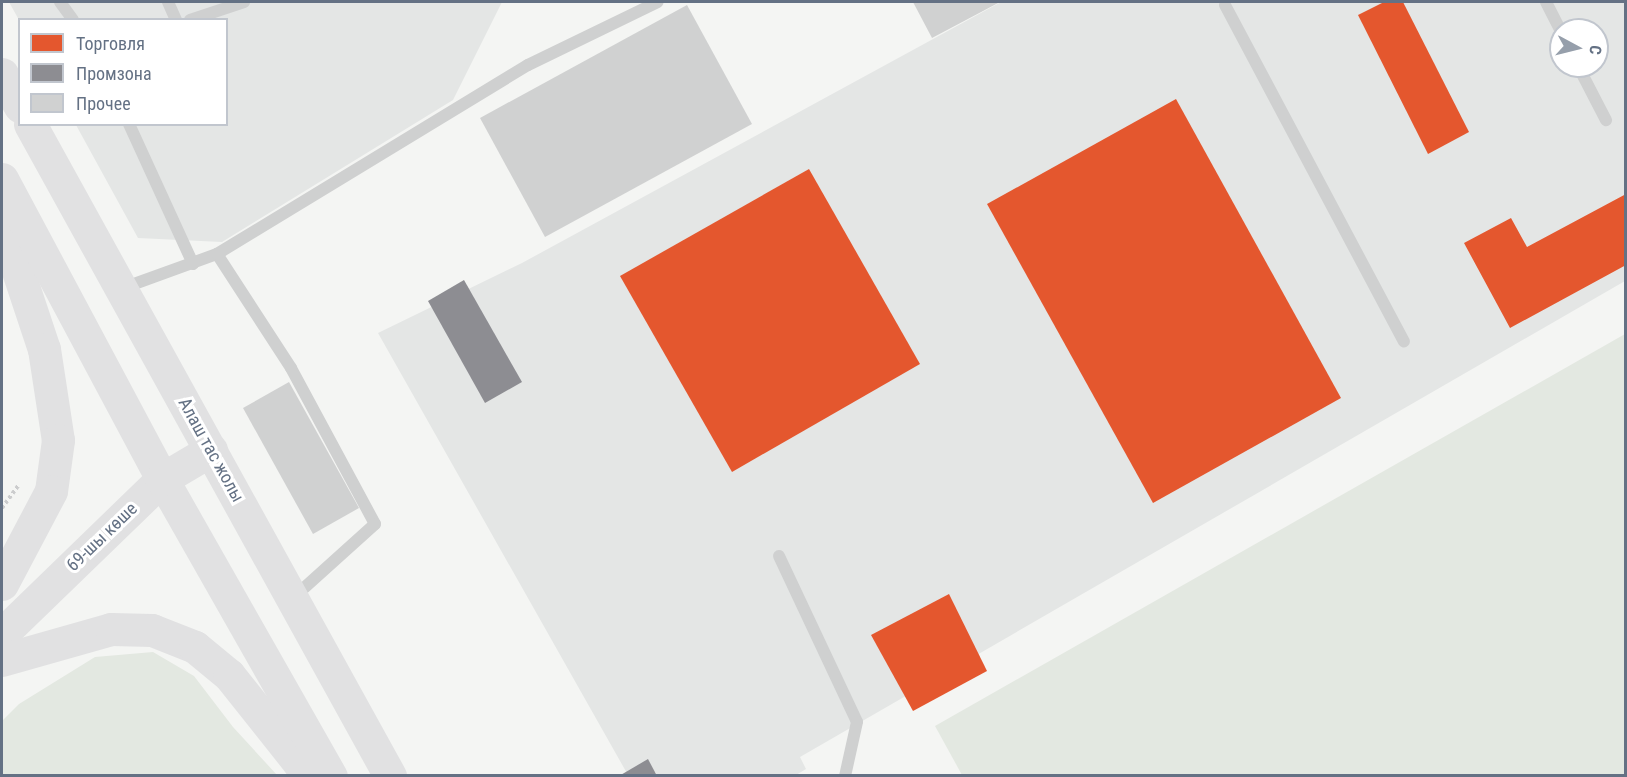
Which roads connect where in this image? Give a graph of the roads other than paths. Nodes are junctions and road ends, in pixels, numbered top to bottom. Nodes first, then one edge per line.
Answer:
1 (60, 2) edge
2 (168, 2) edge
3 (244, 2) edge
4 (658, 2) edge
5 (1546, 2) edge
6 (1225, 5) dead end
7 (72, 18) edge
8 (175, 18) edge
9 (196, 18) edge
10 (1554, 18) edge
11 (2, 74) edge
12 (1584, 78) edge
13 (18, 102) edge
14 (1606, 120) dead end
15 (31, 126) edge
16 (130, 126) edge
17 (2, 180) edge
18 (2, 223) edge
19 (217, 254) junction
20 (193, 264) junction
21 (123, 288) junction
22 (1404, 341) dead end
23 (211, 450) junction
24 (162, 479) junction
25 (779, 556) dead end
26 (2, 584) edge
27 (293, 598) junction
28 (2, 634) edge
29 (2, 660) edge
30 (314, 776) edge
31 (331, 776) edge
32 (390, 776) edge
33 (845, 776) edge

1 - 7 lane
2 - 8 lane
3 - 9 lane
4 - 19 lane
5 - 10 lane
6 - 22 lane
11 - 13 main road
12 - 14 lane
15 - 21 main road, Алаш тас жолы
16 - 20 lane
17 - 24 main road
18 - 26 main road
19 - 20 lane
19 - 27 lane
20 - 21 lane
21 - 23 main road, Алаш тас жолы
23 - 24 main road, 69-шы көше
23 - 27 main road, Алаш тас жолы
24 - 28 main road, 69-шы көше
24 - 31 main road
25 - 33 lane
27 - 32 main road, Алаш тас жолы
29 - 30 main road

